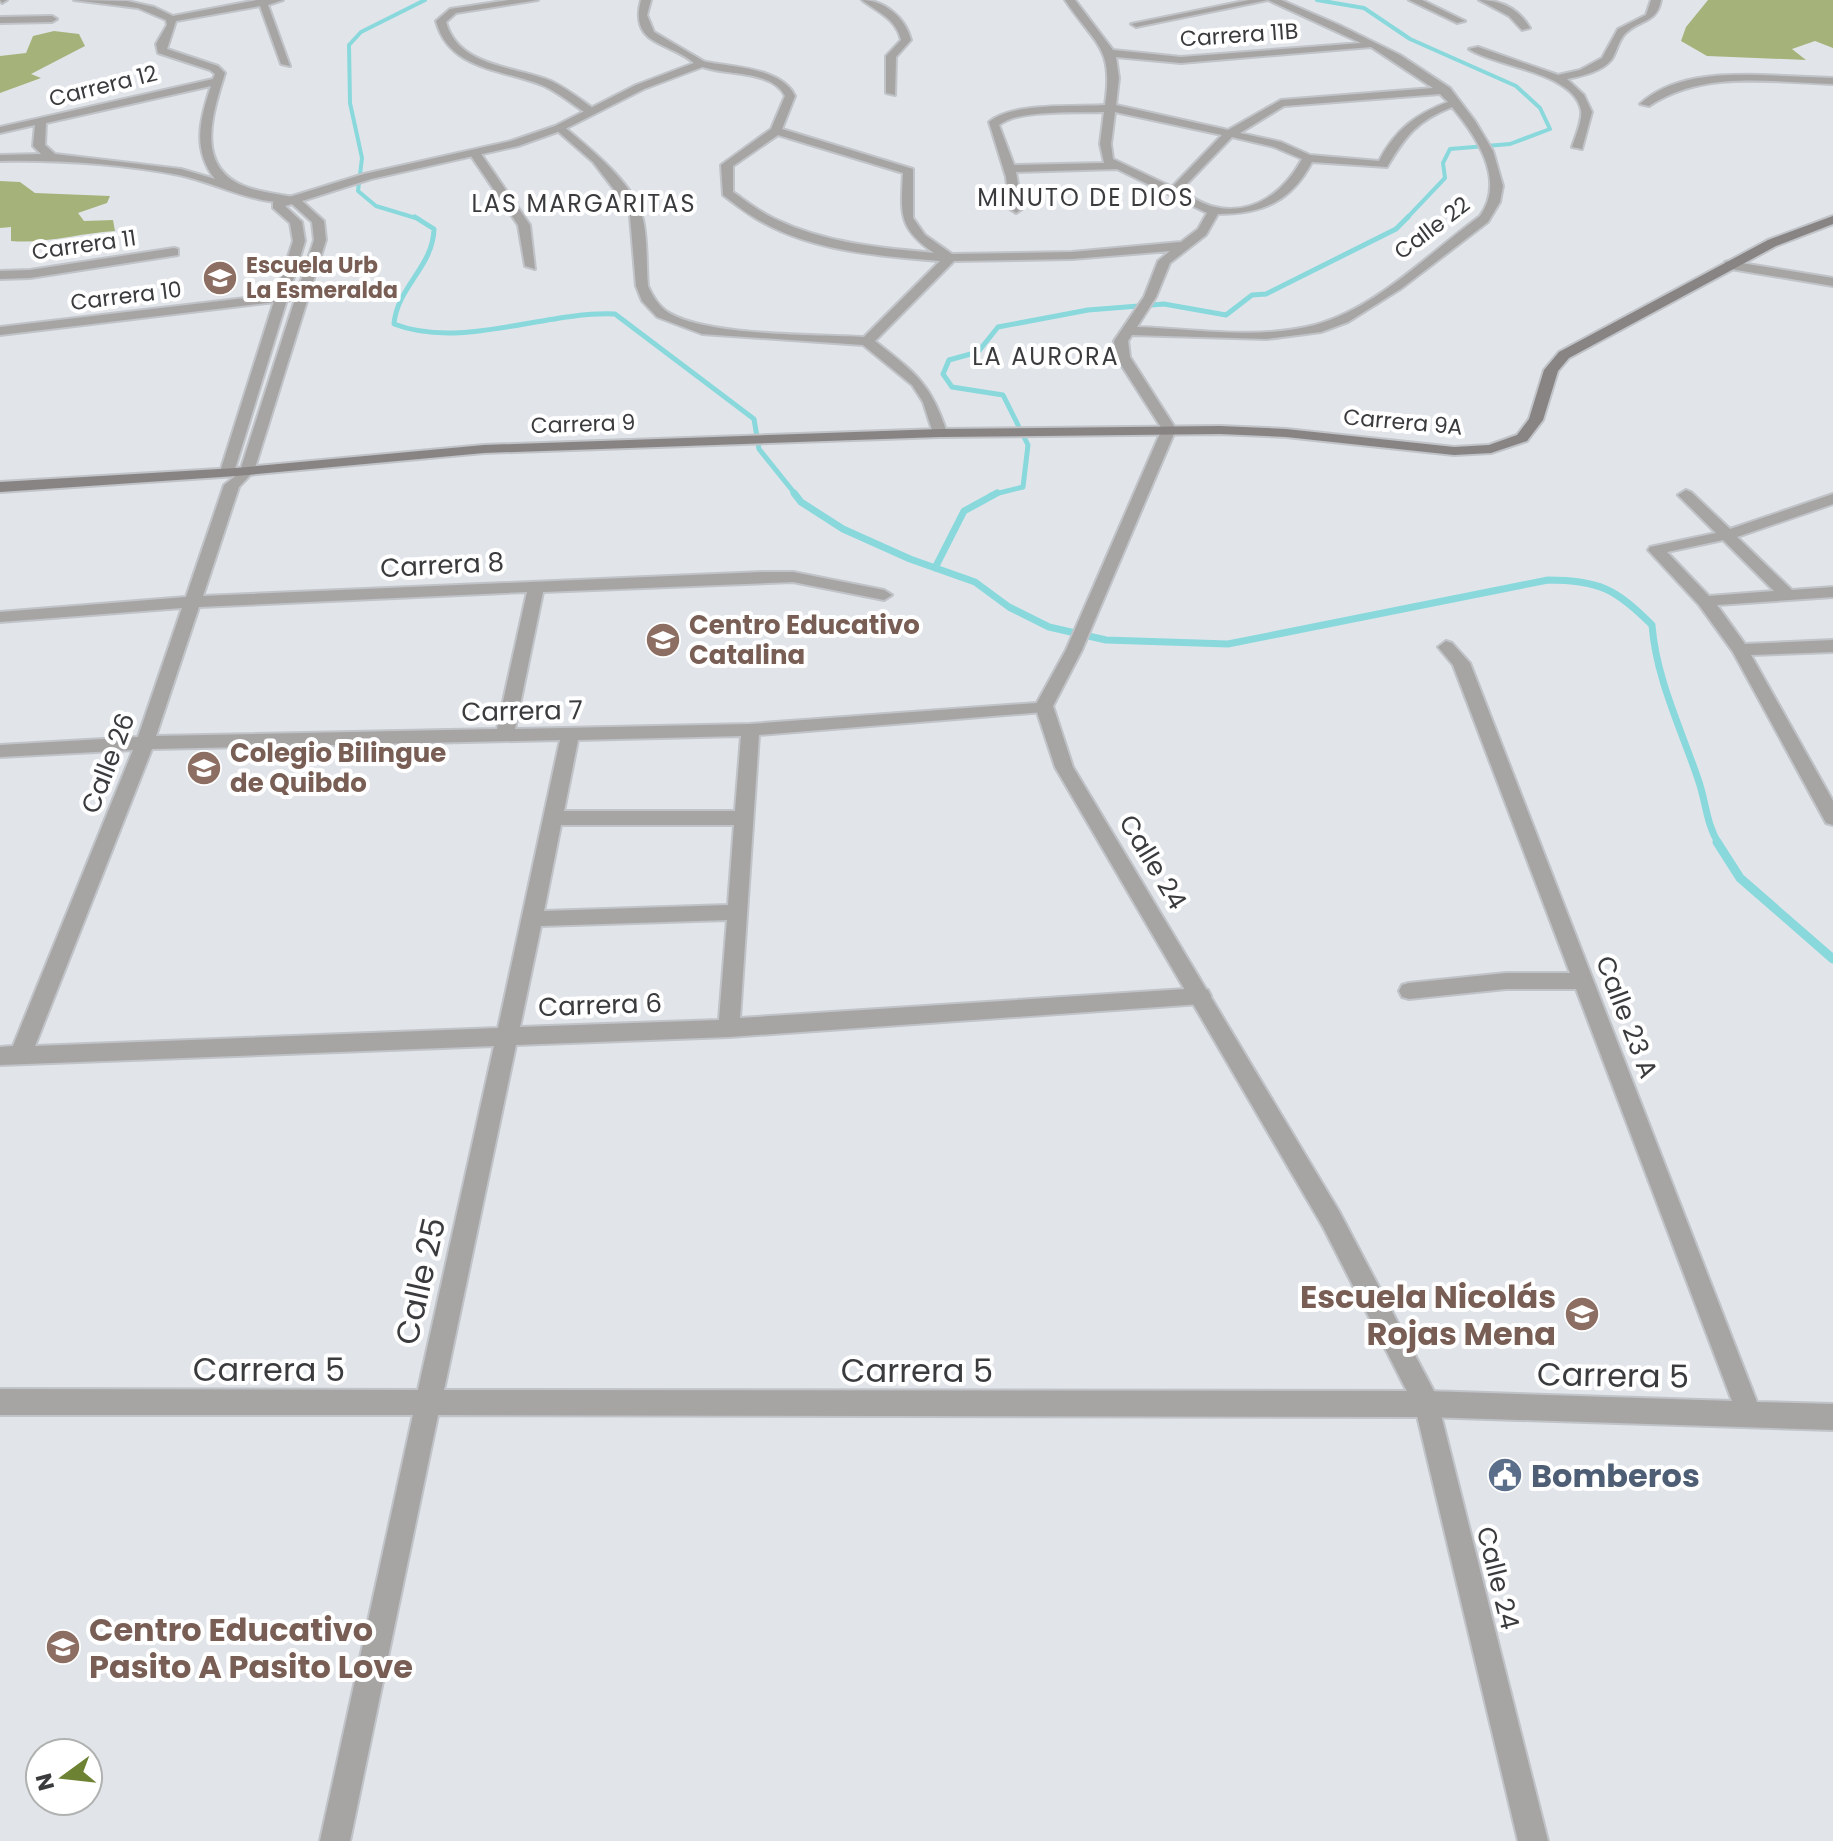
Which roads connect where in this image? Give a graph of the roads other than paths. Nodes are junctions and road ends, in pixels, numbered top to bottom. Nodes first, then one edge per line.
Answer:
1 (79, 0) edge
2 (278, 0) edge
3 (533, 0) edge
4 (646, 0) edge
5 (867, 0) edge
6 (1070, 0) edge
7 (1264, 0) edge
8 (1273, 0) edge
9 (1414, 0) edge
10 (1484, 0) edge
11 (1656, 0) edge
12 (262, 1) edge
13 (175, 5) dead end
14 (166, 15) junction
15 (52, 19) dead end
16 (0, 20) edge
17 (1460, 21) dead end
18 (1136, 24) dead end
19 (1525, 28) dead end
20 (1372, 45) junction
21 (1474, 49) dead end
22 (1110, 53) junction
23 (286, 64) dead end
24 (701, 64) junction
25 (217, 81) junction
26 (1560, 81) junction
27 (1833, 81) edge
28 (1446, 90) junction
29 (891, 93) dead end
30 (1456, 102) junction
31 (1645, 104) dead end
32 (1113, 108) junction
33 (590, 111) junction
34 (41, 123) junction
35 (559, 128) junction
36 (0, 130) edge
37 (776, 131) junction
38 (1228, 135) junction
39 (1578, 147) dead end
40 (475, 153) junction
41 (52, 157) junction
42 (0, 158) edge
43 (1308, 158) junction
44 (1117, 166) junction
45 (1009, 169) junction
46 (227, 186) junction
47 (1174, 191) junction
48 (294, 200) junction
49 (276, 201) junction
50 (1016, 209) dead end
51 (1213, 211) junction
52 (1833, 220) edge
53 (1181, 246) junction
54 (174, 252) dead end
55 (950, 258) junction
56 (1729, 265) junction
57 (531, 266) dead end
58 (0, 275) edge
59 (1833, 282) edge
60 (304, 295) junction
61 (281, 298) junction
62 (0, 331) edge
63 (1129, 331) junction
64 (867, 341) junction
65 (288, 343) junction
66 (267, 345) junction
67 (1169, 429) junction
68 (940, 433) junction
69 (247, 471) junction
70 (230, 479) junction
71 (0, 487) edge
72 (1686, 495) dead end
73 (1832, 501) edge
74 (1727, 535) junction
75 (536, 587) junction
76 (1833, 592) edge
77 (884, 595) dead end
78 (1788, 595) junction
79 (1705, 601) junction
80 (193, 602) junction
81 (0, 617) edge
82 (1833, 646) edge
83 (1446, 647) dead end
84 (1740, 650) junction
85 (1044, 706) junction
86 (750, 730) junction
87 (570, 736) junction
88 (504, 737) junction
89 (145, 743) junction
90 (0, 751) edge
91 (553, 818) junction
92 (741, 818) junction
93 (1833, 818) edge
94 (736, 912) junction
95 (533, 919) junction
96 (1583, 981) junction
97 (1409, 991) dead end
98 (1201, 996) junction
99 (729, 1028) junction
100 (509, 1037) junction
101 (10, 1056) edge
102 (0, 1402) edge
103 (425, 1404) junction
104 (1427, 1404) junction
105 (1749, 1413) junction
106 (1833, 1417) edge
107 (335, 1841) edge
108 (1533, 1841) edge

1 - 14 street
2 - 12 street
3 - 33 street
4 - 24 street
5 - 29 street
6 - 22 street
7 - 18 street
8 - 20 street, Calle 22
9 - 17 street
10 - 19 street
11 - 26 street
12 - 14 street
12 - 23 street
13 - 14 street
14 - 25 street
15 - 16 street
20 - 22 street, Carrera 11B
20 - 28 street, Calle 22
21 - 26 street
22 - 32 street
24 - 33 street
24 - 37 street
25 - 34 street, Carrera 12
25 - 46 street
26 - 39 street
27 - 31 street
28 - 30 street, Calle 22
28 - 38 street
30 - 43 street
30 - 63 street, Calle 22
32 - 38 street
32 - 44 street
32 - 45 street
33 - 35 street
34 - 36 street, Carrera 12
34 - 41 street
35 - 40 street
35 - 64 street
37 - 55 street
37 - 55 street
38 - 43 street
38 - 47 street
40 - 48 street
40 - 57 street
41 - 42 street
41 - 46 street
43 - 51 street
44 - 45 street
44 - 47 street
45 - 50 street
46 - 49 street
47 - 51 street
48 - 49 street
48 - 60 street, Calle 26
49 - 61 street, Calle 26
51 - 53 street
52 - 56 main road, Carrera 9A
53 - 55 street
53 - 63 street
54 - 58 street, Carrera 11
55 - 64 street
56 - 59 street
56 - 67 main road, Carrera 9A
60 - 61 street, Carrera 10
60 - 65 street, Calle 26
61 - 62 street, Carrera 10
61 - 66 street, Calle 26
63 - 67 street
64 - 68 street
65 - 66 street
65 - 69 street, Calle 26
66 - 70 street, Calle 26
67 - 68 main road, Carrera 9
67 - 85 street
68 - 69 main road, Carrera 9
69 - 70 street, Calle 26
70 - 71 main road
70 - 80 street, Calle 26
72 - 74 street
73 - 74 street
74 - 78 street
74 - 79 street
75 - 77 street, Carrera 8
75 - 80 street, Carrera 8
75 - 88 street
76 - 78 street
78 - 79 street
79 - 84 street
80 - 81 street, Carrera 8
80 - 89 street, Calle 26
82 - 84 street
83 - 96 street, Calle 23 A
84 - 93 street
85 - 86 street, Carrera 7
85 - 98 street, Calle 24
86 - 87 street, Carrera 7
86 - 92 street
87 - 88 street, Carrera 7
87 - 91 street, Calle 25
88 - 89 street, Carrera 7
89 - 90 street, Carrera 7
89 - 101 street, Calle 26
91 - 92 street
91 - 95 street, Calle 25
92 - 94 street
94 - 95 street
94 - 99 street
95 - 100 street, Calle 25
96 - 97 street
96 - 105 street, Calle 23 A
98 - 99 street, Carrera 6
98 - 104 street, Calle 24
99 - 100 street, Carrera 6
100 - 101 street, Carrera 6
100 - 103 street, Calle 25
102 - 103 street, Carrera 5
103 - 104 street, Carrera 5
103 - 107 street, Calle 25
104 - 105 street, Carrera 5
104 - 108 street, Calle 24
105 - 106 street, Carrera 5

